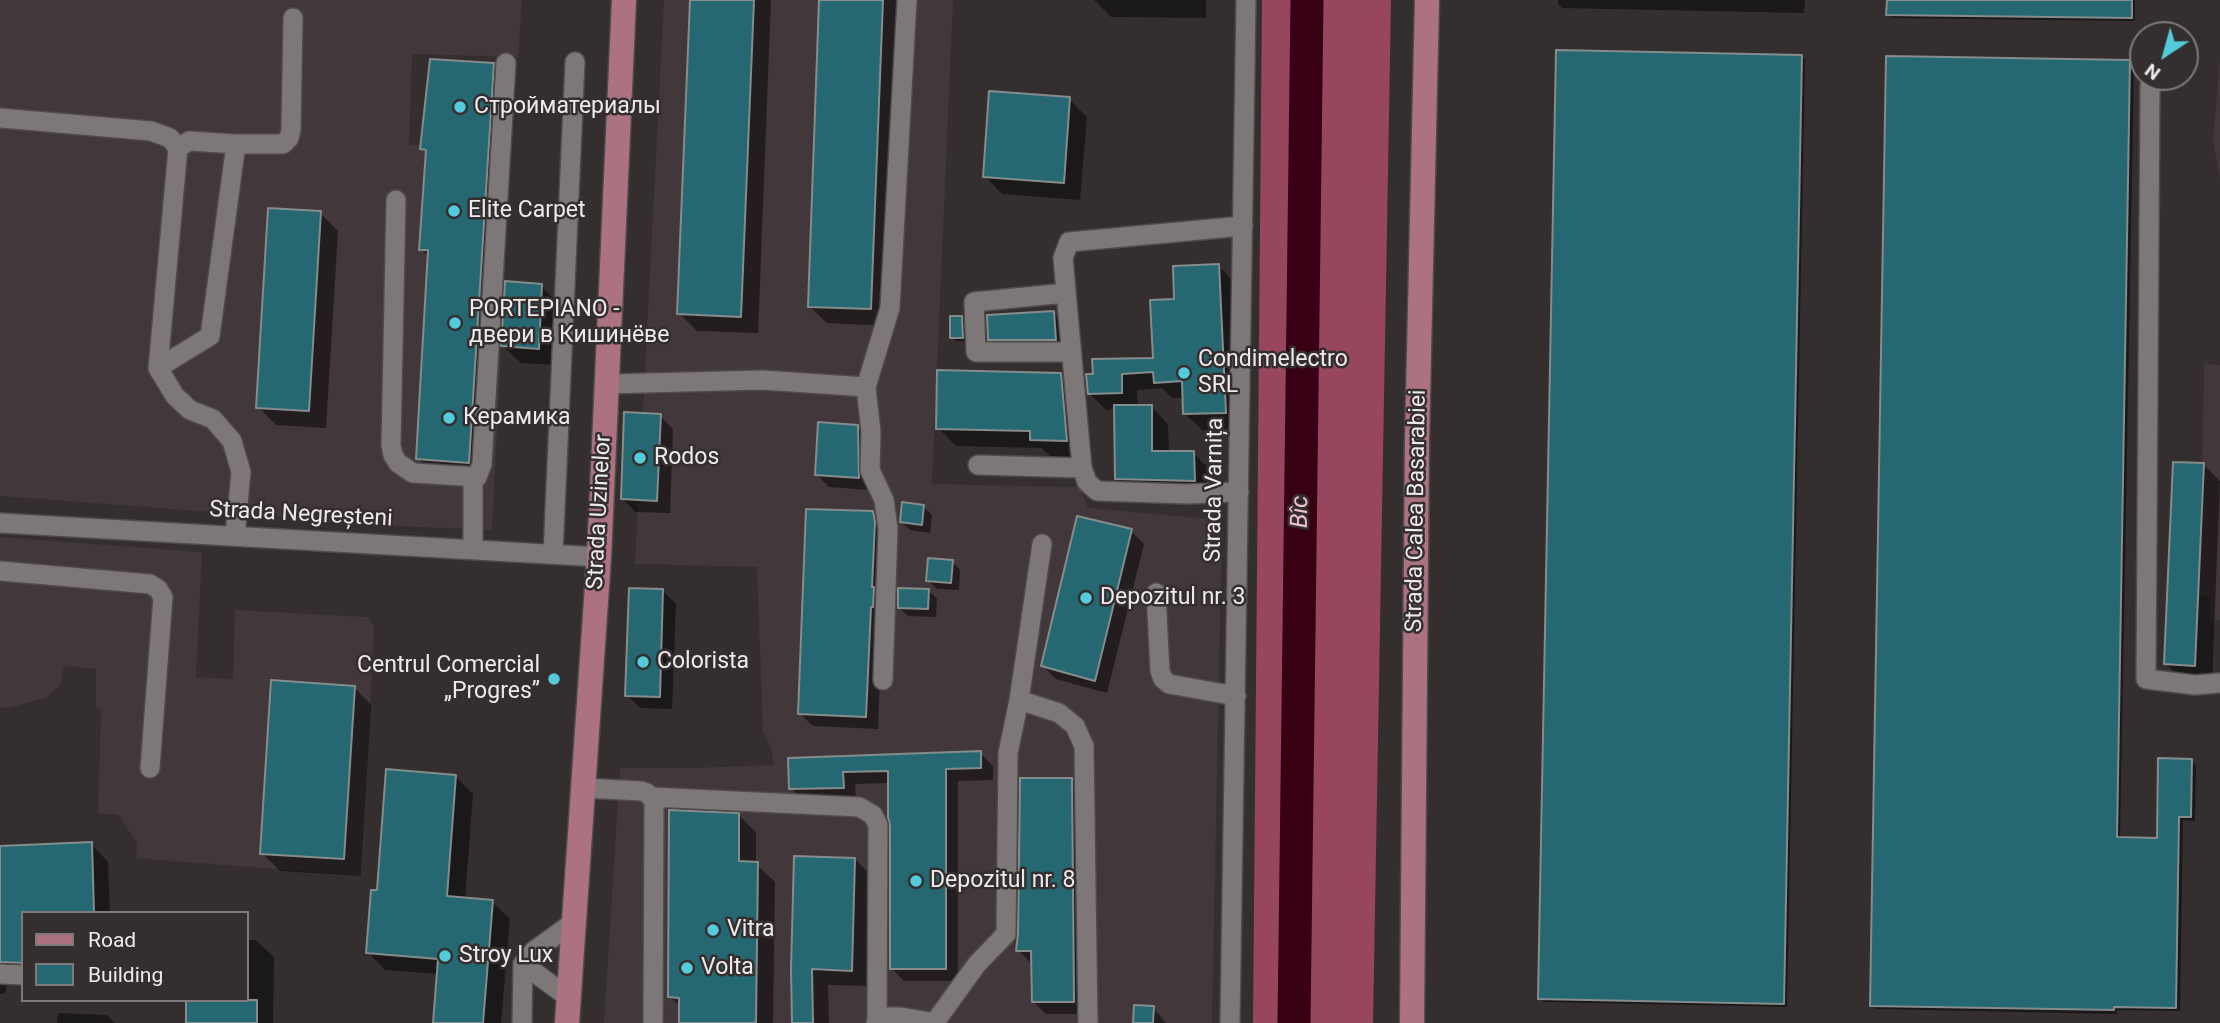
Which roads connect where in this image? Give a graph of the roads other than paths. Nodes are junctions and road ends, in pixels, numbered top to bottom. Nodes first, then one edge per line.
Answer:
1 (624, 0) edge
2 (907, 0) edge
3 (1246, 0) edge
4 (1427, 0) edge
5 (293, 18) dead end
6 (575, 62) dead end
7 (506, 63) dead end
8 (2150, 91) edge
9 (0, 118) edge
10 (236, 144) junction
11 (178, 148) junction
12 (396, 200) dead end
13 (1243, 226) junction
14 (1066, 293) junction
15 (1071, 352) junction
16 (158, 368) junction
17 (607, 384) junction
18 (866, 387) junction
19 (978, 465) dead end
20 (1082, 468) junction
21 (473, 478) junction
22 (1239, 492) junction
23 (0, 523) edge
24 (235, 536) junction
25 (1042, 544) dead end
26 (473, 550) junction
27 (553, 554) junction
28 (599, 556) junction
29 (0, 571) edge
30 (1156, 593) dead end
31 (883, 680) dead end
32 (2220, 683) edge
33 (1236, 696) junction
34 (1018, 700) junction
35 (149, 768) dead end
36 (583, 789) junction
37 (652, 797) junction
38 (573, 922) junction
39 (523, 964) junction
40 (0, 974) edge
41 (21, 975) edge
42 (568, 997) junction
43 (522, 1023) edge
44 (567, 1023) edge
45 (653, 1023) edge
46 (877, 1023) edge
47 (936, 1023) edge
48 (1088, 1023) edge
49 (1230, 1023) edge
50 (1412, 1023) edge

1 - 17 main road, Strada Uzinelor
2 - 18 street
3 - 13 street, Strada Varnița
4 - 50 main road, Strada Calea Basarabiei
5 - 10 street
6 - 27 street
7 - 21 street
8 - 32 street
9 - 11 street
10 - 11 street
10 - 16 street
11 - 16 street
12 - 21 street
13 - 14 street
13 - 22 street, Strada Varnița
14 - 15 street
14 - 15 street
15 - 20 street
16 - 24 street
17 - 18 street
17 - 28 main road, Strada Uzinelor
18 - 31 street
19 - 20 street
20 - 22 street
21 - 26 street
22 - 33 street, Strada Varnița
23 - 24 street, Strada Negreșteni
24 - 26 street, Strada Negreșteni
25 - 34 street
26 - 27 street, Strada Negreșteni
27 - 28 street, Strada Negreșteni
28 - 36 main road, Strada Uzinelor
29 - 35 street
30 - 33 street
33 - 49 street, Strada Varnița
34 - 47 street
34 - 48 street
36 - 37 street
36 - 38 main road, Strada Uzinelor
37 - 45 street
37 - 46 street
38 - 39 street
38 - 42 main road, Strada Uzinelor
39 - 42 street
39 - 43 street
40 - 41 street
42 - 44 main road, Strada Uzinelor
46 - 47 street

